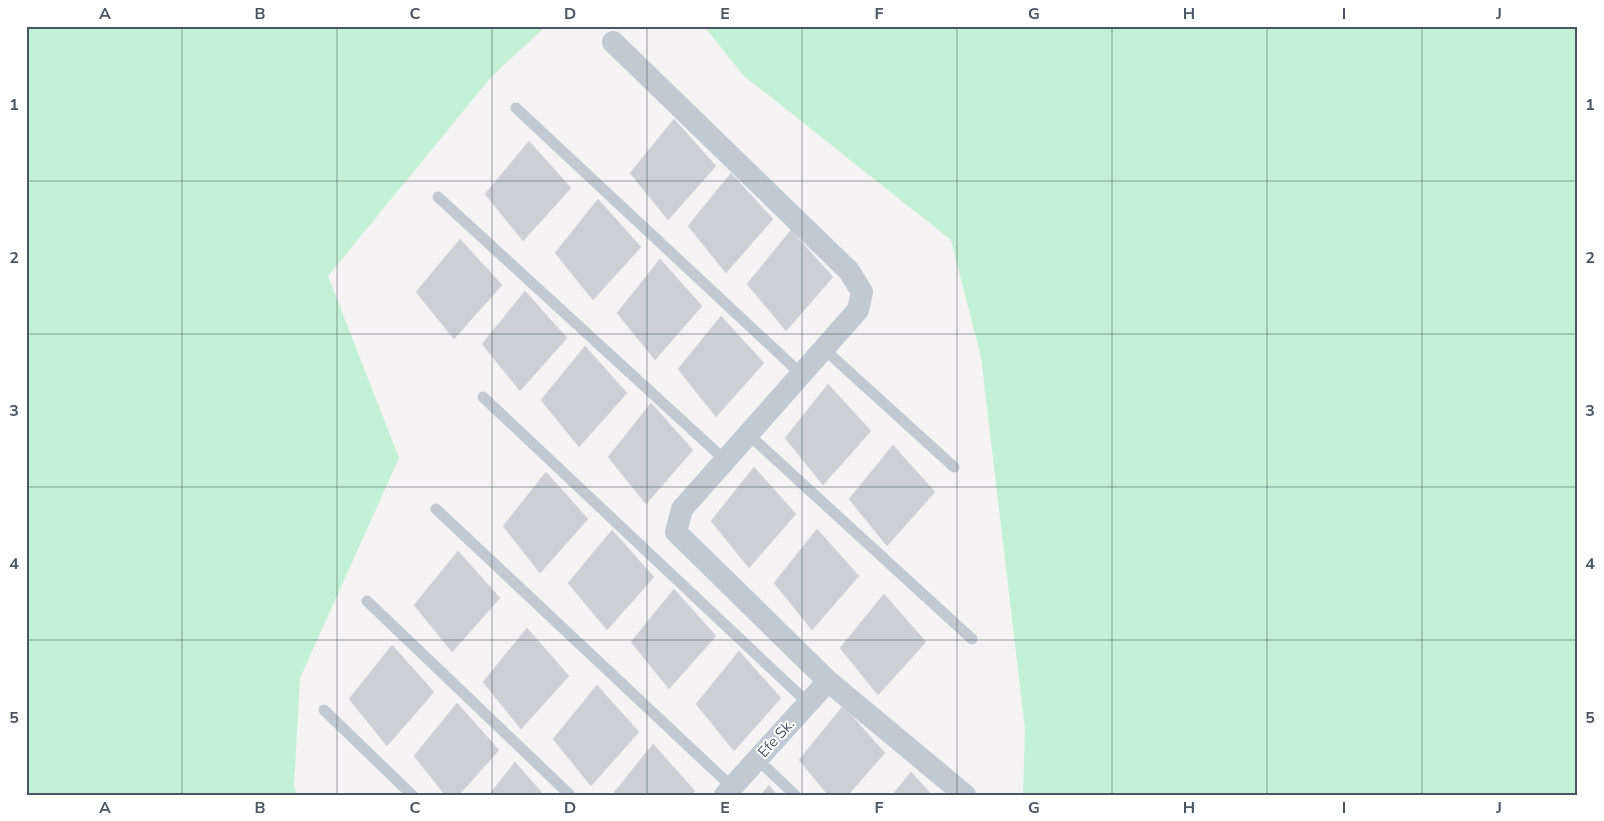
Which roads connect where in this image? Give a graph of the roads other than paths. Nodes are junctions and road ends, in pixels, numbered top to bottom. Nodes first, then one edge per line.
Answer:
1 (613, 42) dead end
2 (516, 108) dead end
3 (438, 197) dead end
4 (824, 349) junction
5 (801, 374) junction
6 (483, 398) dead end
7 (748, 434) junction
8 (726, 460) junction
9 (954, 467) dead end
10 (436, 509) dead end
11 (367, 601) dead end
12 (972, 639) dead end
13 (828, 681) junction
14 (808, 703) junction
15 (324, 710) dead end
16 (757, 759) junction
17 (728, 791) edge
18 (412, 795) edge
19 (570, 795) edge
20 (795, 795) edge
21 (965, 795) edge

1 - 4 street
2 - 5 lane
3 - 8 lane
4 - 5 street
4 - 9 lane
5 - 7 street
6 - 14 lane
7 - 8 street
7 - 12 lane
8 - 13 street
10 - 17 lane
11 - 19 lane
13 - 14 street, Efe Sk.
13 - 21 street
14 - 16 street, Efe Sk.
15 - 18 lane
16 - 17 street, Efe Sk.
16 - 20 lane

